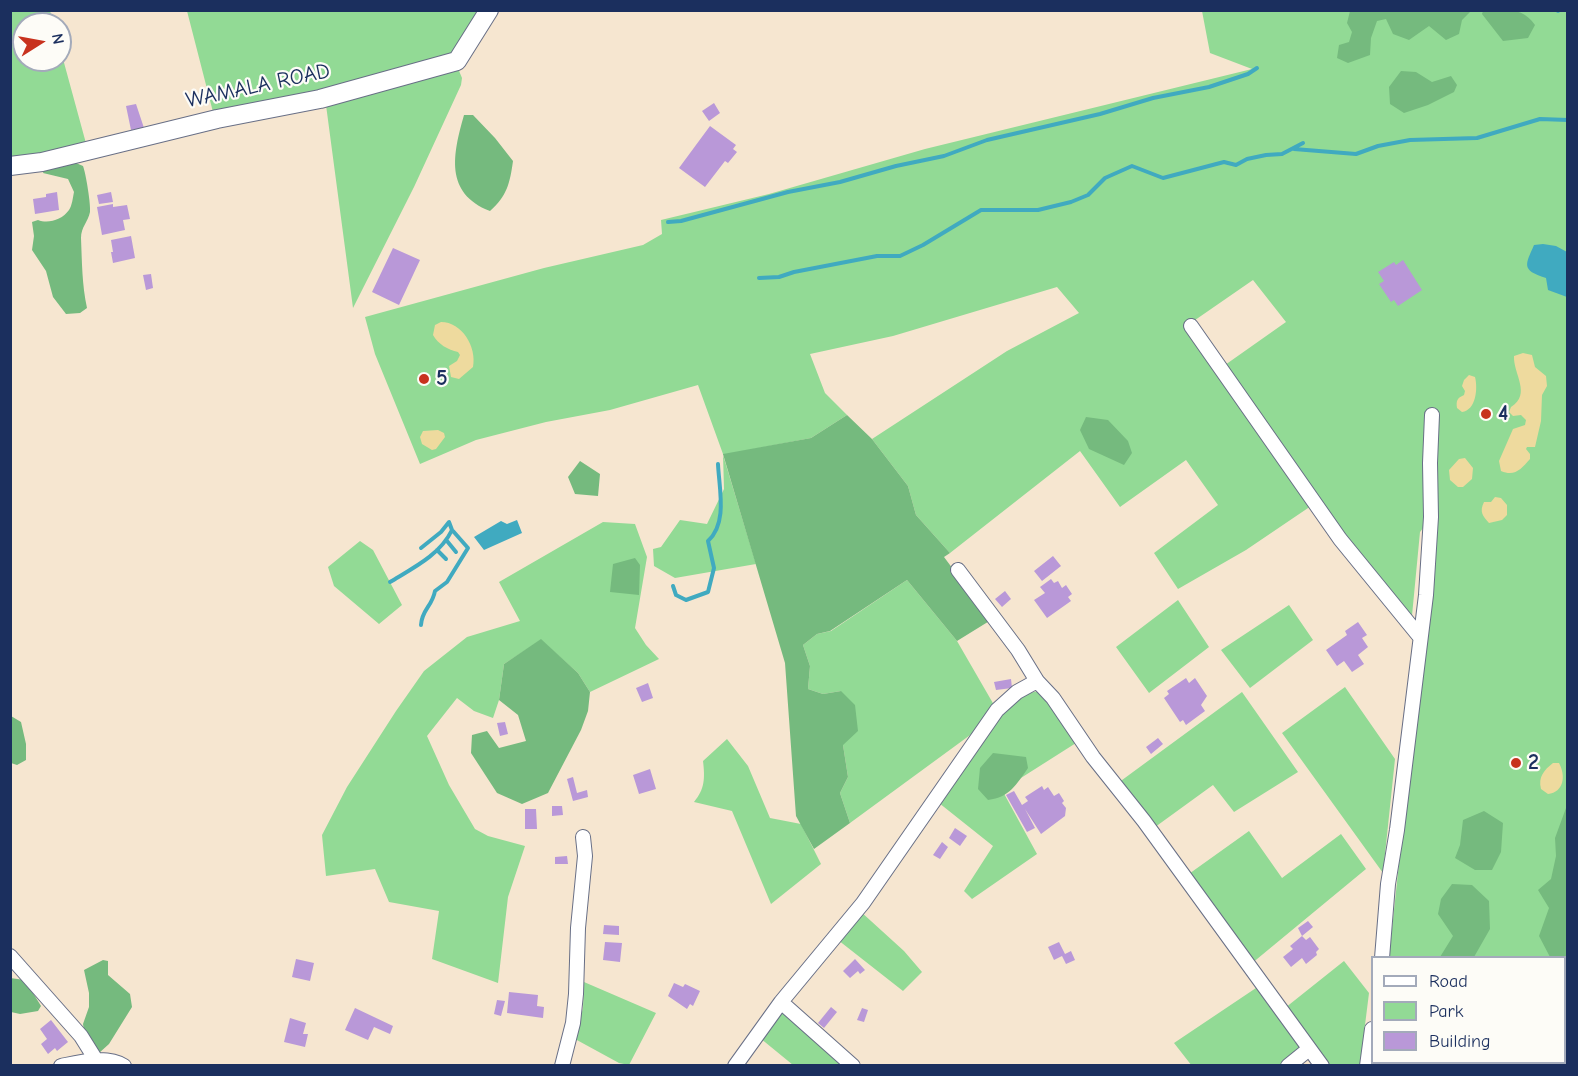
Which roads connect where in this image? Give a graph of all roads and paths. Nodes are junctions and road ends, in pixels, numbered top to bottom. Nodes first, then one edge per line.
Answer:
1 (489, 10) edge
2 (10, 166) edge
3 (1191, 326) dead end
4 (1432, 415) dead end
5 (958, 570) dead end
6 (1420, 637) junction
7 (1037, 681) junction
8 (583, 837) dead end
9 (10, 956) edge
10 (1382, 956) edge
11 (781, 1002) junction
12 (1371, 1036) edge
13 (1309, 1049) junction
14 (96, 1060) junction
15 (70, 1065) edge
16 (124, 1065) edge
17 (561, 1065) edge
18 (735, 1065) edge
19 (853, 1065) edge
20 (1288, 1065) edge
21 (1322, 1065) edge
22 (1367, 1065) edge

1 - 2 street, WAMALA ROAD
3 - 6 street
4 - 6 street
5 - 7 street
6 - 10 street
7 - 11 street
7 - 13 street
8 - 17 street
9 - 14 street
11 - 18 street
11 - 19 street
12 - 22 street
13 - 20 street
13 - 21 street
14 - 15 street
14 - 16 street

